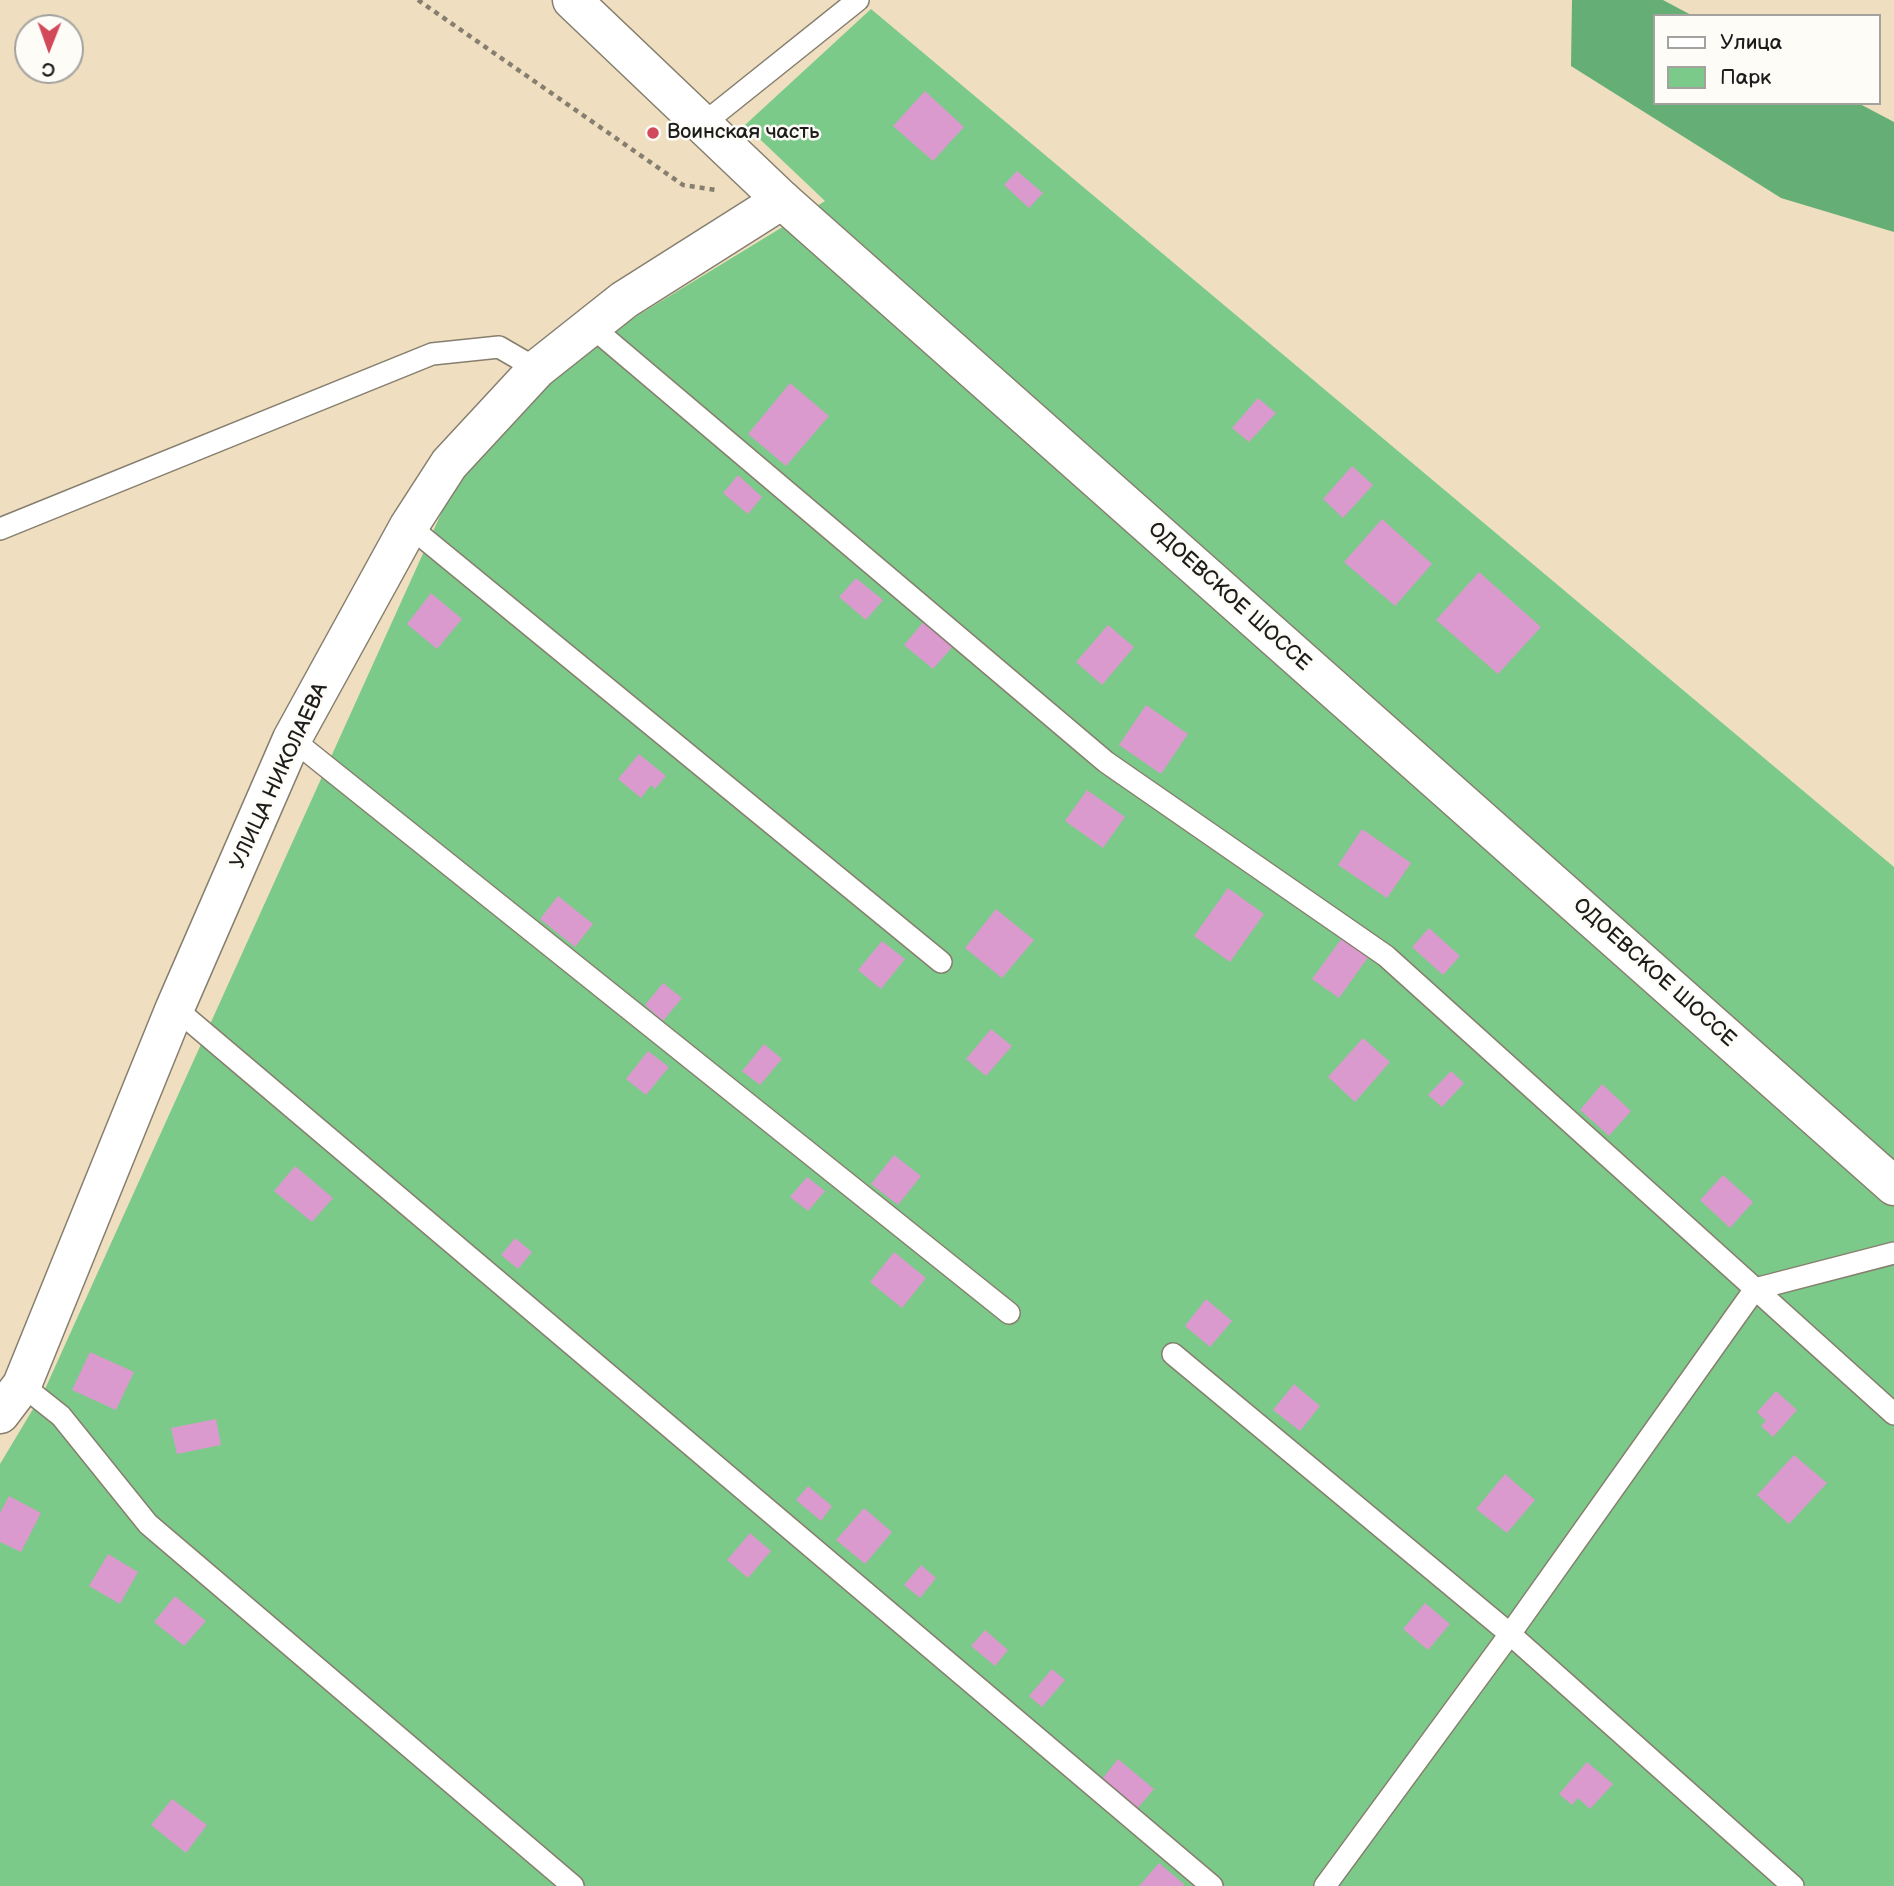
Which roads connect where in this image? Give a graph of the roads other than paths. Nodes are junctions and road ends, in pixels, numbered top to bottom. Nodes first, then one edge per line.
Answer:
1 (572, 0) edge
2 (858, 0) edge
3 (704, 124) junction
4 (782, 200) junction
5 (591, 327) junction
6 (537, 369) junction
7 (409, 526) junction
8 (0, 529) edge
9 (292, 739) junction
10 (941, 962) dead end
11 (175, 1008) junction
12 (1894, 1186) edge
13 (1894, 1253) edge
14 (1755, 1289) junction
15 (1009, 1313) dead end
16 (1173, 1354) dead end
17 (11, 1400) edge
18 (1894, 1414) edge
19 (1510, 1634) junction
20 (573, 1886) edge
21 (1212, 1886) edge
22 (1325, 1886) edge
23 (1793, 1886) edge

1 - 3 main road, ОДОЕВСКОЕ ШОССЕ
2 - 3 lane
3 - 4 main road, ОДОЕВСКОЕ ШОССЕ
4 - 5 main road, УЛИЦА НИКОЛАЕВА
4 - 12 main road, ОДОЕВСКОЕ ШОССЕ
5 - 6 main road, УЛИЦА НИКОЛАЕВА
5 - 14 lane
6 - 7 main road, УЛИЦА НИКОЛАЕВА
6 - 8 lane
7 - 9 main road, УЛИЦА НИКОЛАЕВА
7 - 10 lane
9 - 11 main road, УЛИЦА НИКОЛАЕВА
9 - 15 lane
11 - 17 main road, УЛИЦА НИКОЛАЕВА
11 - 21 lane
13 - 14 lane
14 - 18 lane
14 - 19 lane
16 - 19 lane
17 - 20 lane
19 - 22 lane
19 - 23 lane

